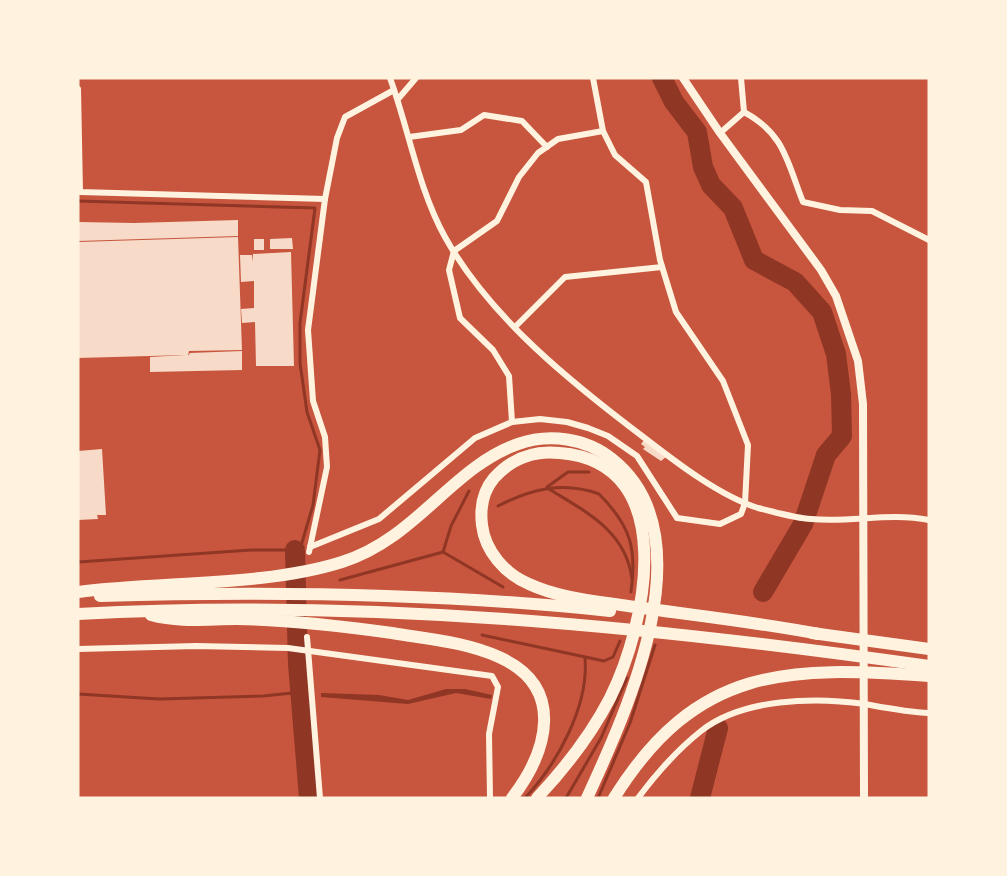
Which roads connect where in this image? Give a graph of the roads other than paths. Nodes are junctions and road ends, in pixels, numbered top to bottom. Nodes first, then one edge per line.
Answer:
1 (390, 78) edge
2 (417, 78) edge
3 (593, 78) edge
4 (683, 78) edge
5 (741, 78) edge
6 (78, 89) edge
7 (394, 90) junction
8 (398, 99) junction
9 (744, 112) junction
10 (603, 131) junction
11 (720, 133) junction
12 (409, 137) junction
13 (548, 147) junction
14 (325, 199) junction
15 (929, 240) edge
16 (454, 251) junction
17 (662, 267) junction
18 (516, 326) junction
19 (512, 422) junction
20 (746, 503) junction
21 (864, 517) junction
22 (929, 520) edge
23 (78, 592) edge
24 (78, 597) edge
25 (615, 608) junction
26 (137, 612) junction
27 (78, 614) edge
28 (307, 637) dead end
29 (78, 649) edge
30 (929, 650) edge
31 (309, 651) junction
32 (929, 666) edge
33 (929, 676) edge
34 (866, 704) junction
35 (929, 713) edge
36 (320, 798) edge
37 (490, 798) edge
38 (512, 798) edge
39 (537, 798) edge
40 (587, 798) edge
41 (614, 798) edge
42 (638, 798) edge
43 (864, 798) edge

1 - 7 street
2 - 8 street
3 - 10 street
4 - 11 street
5 - 9 street
6 - 14 street
7 - 8 street
7 - 14 street
8 - 12 street
9 - 11 street
9 - 15 street
10 - 13 street
10 - 17 street
11 - 21 street
12 - 13 street
12 - 16 street
13 - 16 street
14 - 19 street
16 - 18 street
16 - 19 street
17 - 18 street
17 - 20 street
18 - 20 street
19 - 20 street
20 - 21 street
21 - 22 street
21 - 34 street
23 - 40 highway
24 - 25 highway
25 - 30 highway
25 - 39 highway
26 - 27 highway
26 - 32 highway
26 - 38 highway
28 - 31 street
29 - 31 street
31 - 36 street
31 - 37 street
33 - 41 highway
34 - 35 street
34 - 42 street
34 - 43 street

